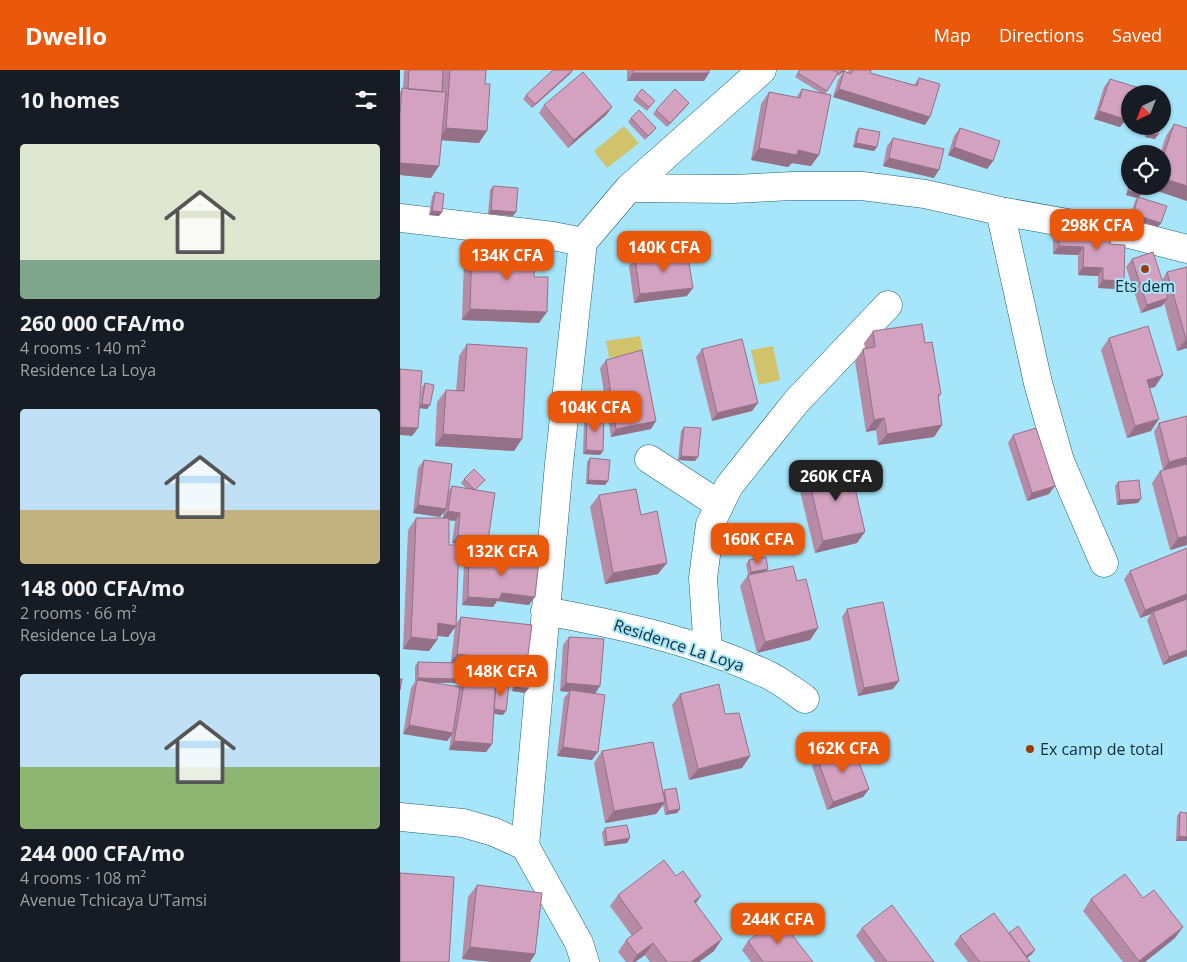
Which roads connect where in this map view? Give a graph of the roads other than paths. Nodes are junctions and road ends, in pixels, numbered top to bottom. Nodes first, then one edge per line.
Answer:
1 (762, 70) edge
2 (629, 188) junction
3 (1000, 211) junction
4 (400, 218) edge
5 (583, 242) junction
6 (1187, 249) edge
7 (888, 305) dead end
8 (649, 459) dead end
9 (720, 505) junction
10 (1104, 563) dead end
11 (545, 612) junction
12 (708, 651) junction
13 (805, 699) dead end
14 (400, 817) edge
15 (525, 846) junction
16 (585, 962) edge

1 - 2 street
2 - 3 street
2 - 5 street
3 - 6 street
3 - 10 street
4 - 5 street
5 - 11 street
7 - 9 street
8 - 9 street
9 - 12 street
11 - 12 street, Residence La Loya
11 - 15 street
12 - 13 street, Residence La Loya
14 - 15 street
15 - 16 street

